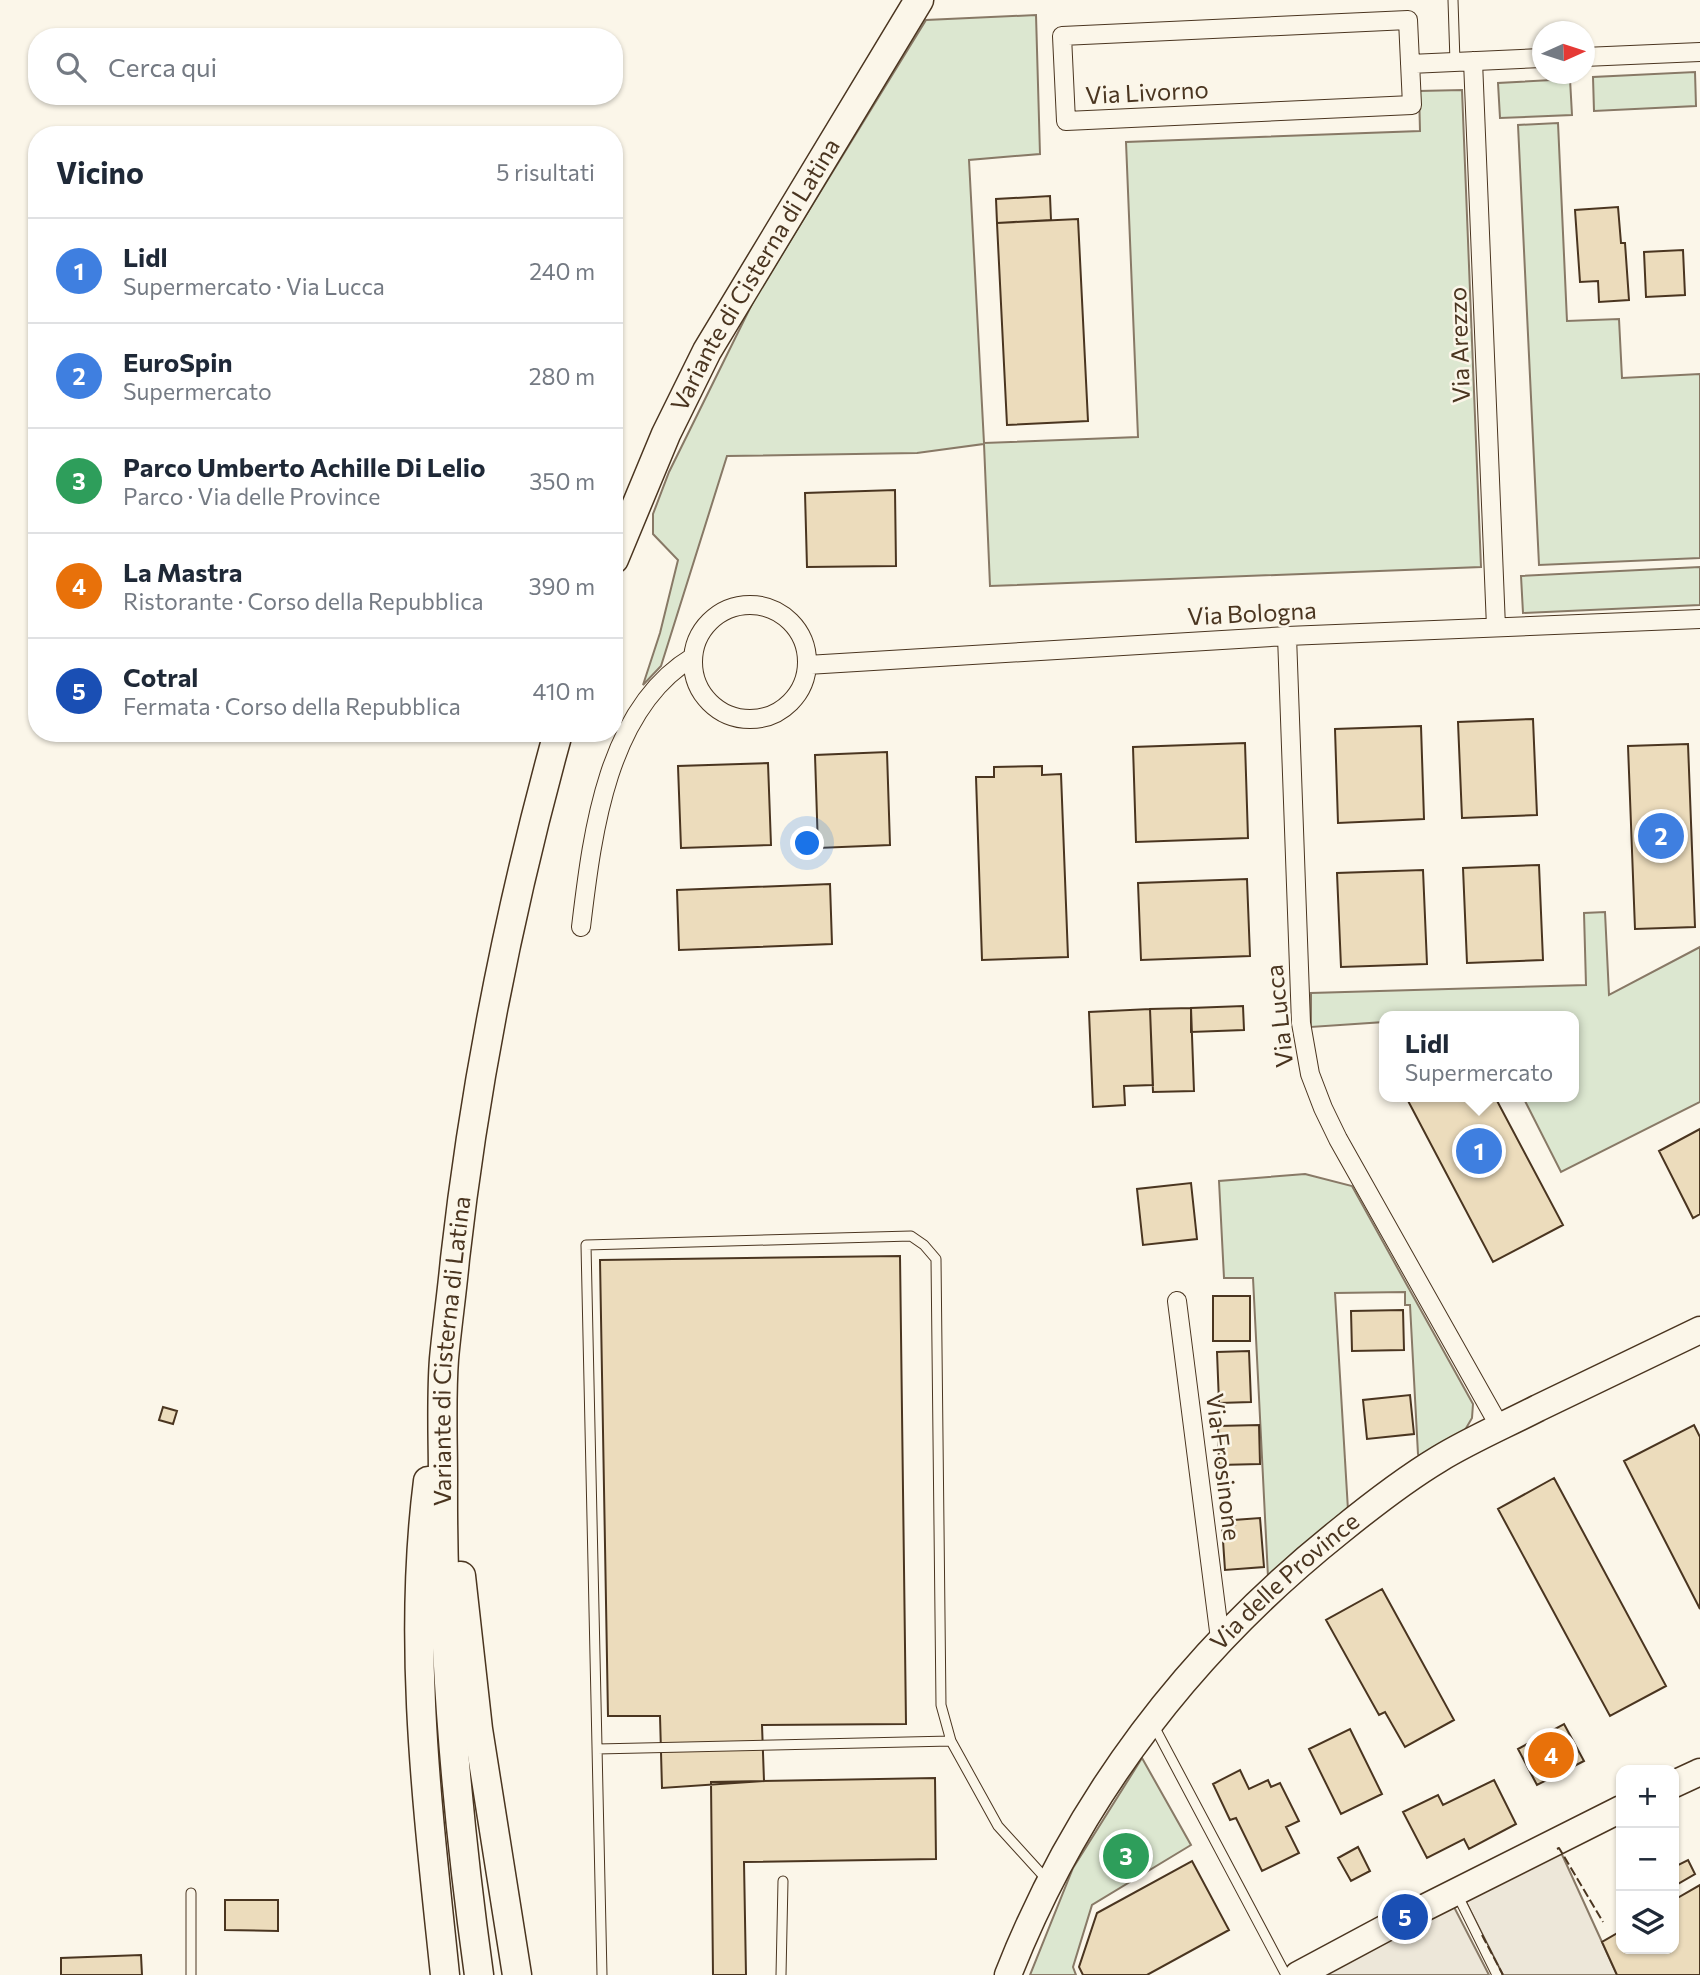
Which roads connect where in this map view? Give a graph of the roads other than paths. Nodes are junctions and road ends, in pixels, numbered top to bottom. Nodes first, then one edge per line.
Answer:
1 (919, 0) edge
2 (1453, 0) edge
3 (1700, 52) edge
4 (1595, 57) edge
5 (1532, 58) edge
6 (1473, 61) junction
7 (1455, 62) junction
8 (1410, 64) junction
9 (624, 510) edge
10 (1700, 619) edge
11 (1496, 627) junction
12 (1287, 636) junction
13 (693, 657) junction
14 (807, 665) junction
15 (623, 741) edge
16 (556, 742) edge
17 (623, 742) edge
18 (582, 927) dead end
19 (1177, 1301) dead end
20 (1700, 1330) edge
21 (444, 1360) junction
22 (1500, 1427) junction
23 (1220, 1639) junction
24 (1151, 1720) junction
25 (951, 1741) junction
26 (597, 1749) junction
27 (1700, 1772) edge
28 (1679, 1782) edge
29 (1616, 1812) edge
30 (783, 1881) dead end
31 (1049, 1882) junction
32 (1456, 1892) junction
33 (191, 1893) dead end
34 (191, 1975) edge
35 (444, 1975) edge
36 (479, 1975) edge
37 (517, 1975) edge
38 (602, 1975) edge
39 (782, 1975) edge
40 (1008, 1975) edge
41 (1286, 1975) edge
42 (1298, 1975) edge
43 (1497, 1975) edge

1 - 9 main road, Variante di Cisterna di Latina
2 - 7 lane
3 - 4 street
5 - 6 street
6 - 7 street
6 - 11 street, Via Arezzo
7 - 8 street
8 - 8 street, Via Livorno
10 - 11 street, Via Bologna
11 - 12 street, Via Bologna
12 - 14 street, Via Bologna
12 - 22 street, Via Lucca
13 - 14 street
13 - 14 street
13 - 15 street
16 - 21 main road, Variante di Cisterna di Latina
17 - 18 street
19 - 23 street, Via Frosinone
20 - 22 main road, Via delle Province
21 - 35 main road
21 - 36 main road, Variante di Cisterna di Latina
21 - 37 main road
22 - 23 main road, Via delle Province
23 - 24 main road, Via delle Province
24 - 31 main road, Via delle Province
24 - 41 lane
25 - 26 lane
25 - 26 lane
25 - 31 lane
26 - 38 lane
27 - 28 main road
29 - 32 main road
30 - 39 lane
31 - 40 main road, Via delle Province
32 - 42 main road
32 - 43 lane
33 - 34 lane

